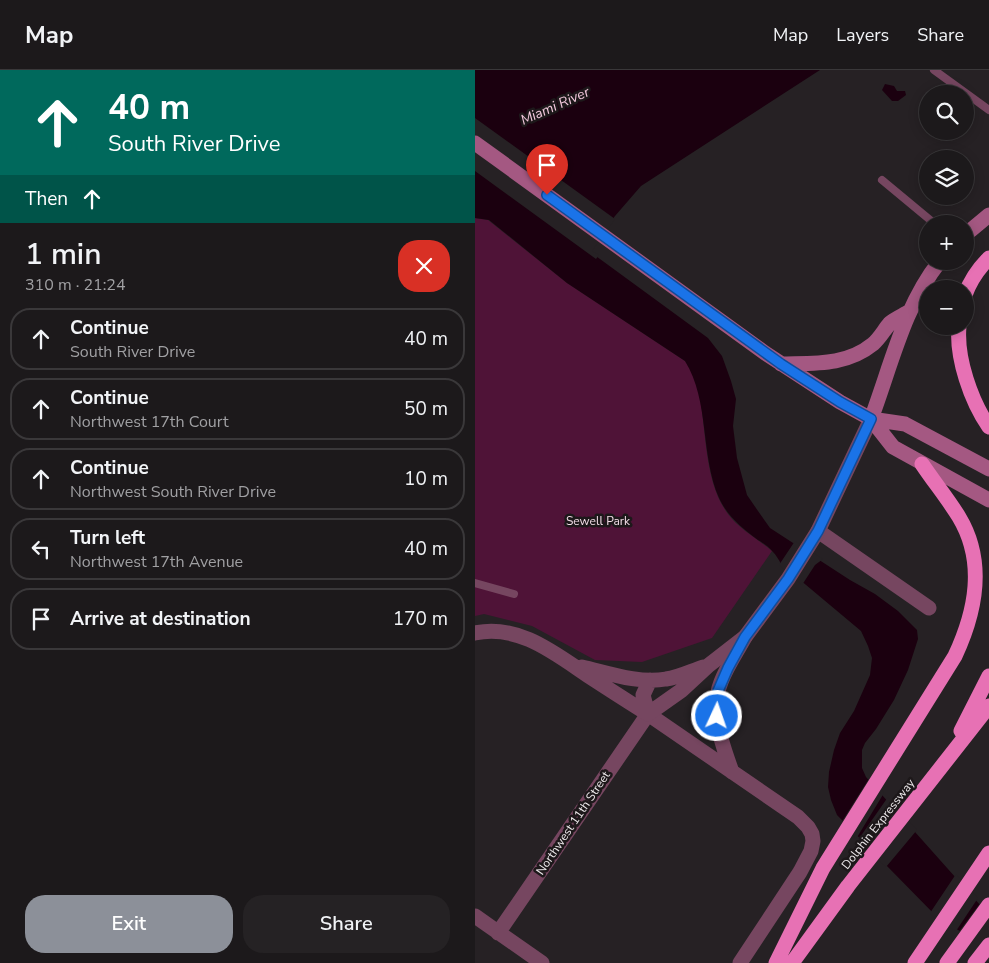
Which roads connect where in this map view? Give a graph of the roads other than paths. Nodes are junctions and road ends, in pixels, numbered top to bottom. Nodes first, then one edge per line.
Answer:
1 (934, 70) edge
2 (989, 110) edge
3 (475, 142) edge
4 (882, 180) dead end
5 (924, 215) edge
6 (989, 215) edge
7 (974, 228) edge
8 (989, 258) edge
9 (934, 270) edge
10 (972, 280) edge
11 (910, 310) junction
12 (959, 335) edge
13 (781, 364) junction
14 (871, 419) junction
15 (989, 427) edge
16 (921, 464) junction
17 (989, 469) edge
18 (989, 500) edge
19 (818, 531) junction
20 (475, 583) edge
21 (514, 594) dead end
22 (929, 608) dead end
23 (475, 633) edge
24 (745, 637) junction
25 (572, 665) junction
26 (709, 665) junction
27 (989, 676) edge
28 (650, 680) junction
29 (989, 706) edge
30 (648, 714) junction
31 (944, 764) junction
32 (732, 772) junction
33 (989, 853) edge
34 (989, 904) edge
35 (475, 916) edge
36 (498, 933) junction
37 (989, 944) edge
38 (949, 960) edge
39 (542, 963) edge
40 (740, 963) edge
41 (776, 963) edge
42 (792, 963) edge
43 (915, 963) edge
44 (975, 963) edge

1 - 2 lane
3 - 13 main road
4 - 5 lane
6 - 7 main road
8 - 10 highway
9 - 11 main road
11 - 13 main road
11 - 14 main road
12 - 15 highway
13 - 14 main road
14 - 16 main road
14 - 17 main road
14 - 19 street
16 - 18 main road
16 - 41 highway
19 - 22 street
19 - 24 street
20 - 21 lane
23 - 25 street
24 - 26 street
24 - 32 street
25 - 28 street
25 - 30 street
26 - 28 street
26 - 30 street
27 - 31 highway
28 - 30 street
29 - 31 highway, Dolphin Expressway
30 - 32 street
30 - 36 street, Northwest 11th Street
31 - 42 highway, Dolphin Expressway
32 - 40 street
33 - 43 highway
34 - 38 highway
35 - 36 street
36 - 39 street
37 - 44 highway

